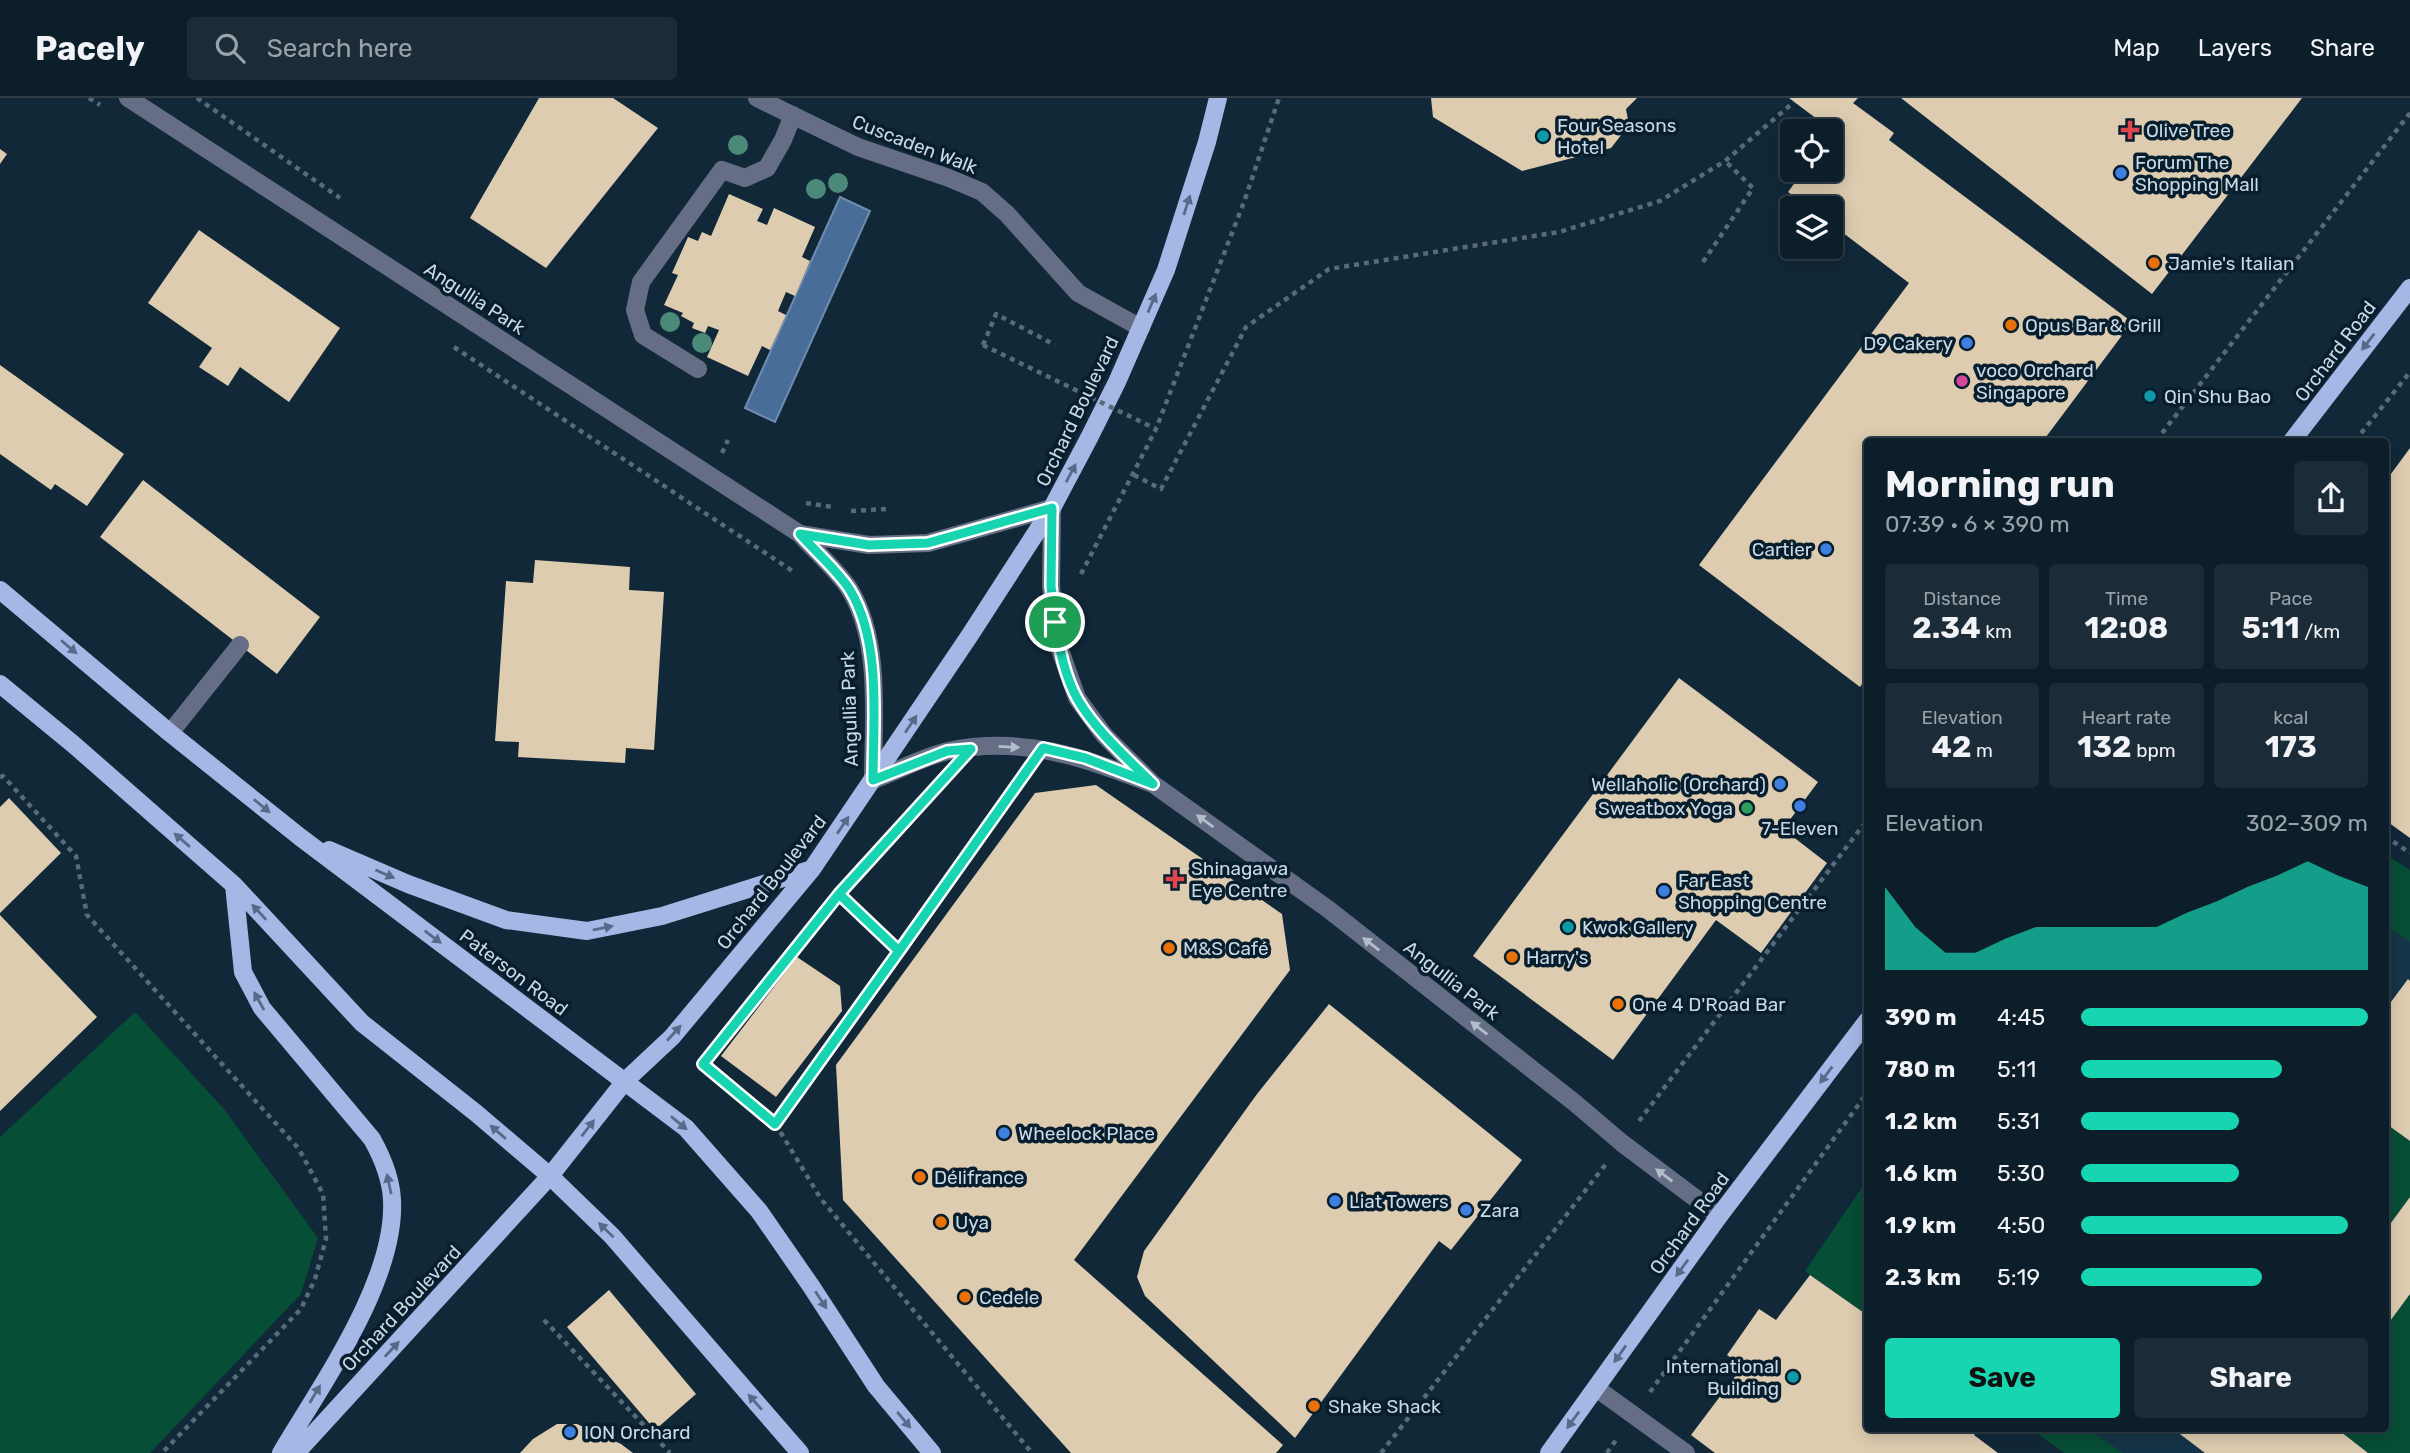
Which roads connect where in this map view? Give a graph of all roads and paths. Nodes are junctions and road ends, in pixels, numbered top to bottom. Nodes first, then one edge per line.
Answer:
1 (128, 98) edge
2 (757, 98) edge
3 (1218, 98) edge
4 (1279, 98) edge
5 (1794, 102) dead end
6 (2410, 113) edge
7 (793, 115) junction
8 (1725, 161) junction
9 (1703, 261) dead end
10 (2410, 288) edge
11 (1141, 328) junction
12 (1055, 345) dead end
13 (698, 369) dead end
14 (2410, 372) edge
15 (1156, 429) junction
16 (2158, 438) edge
17 (2294, 438) edge
18 (2357, 438) edge
19 (727, 440) dead end
20 (722, 454) dead end
21 (1134, 475) junction
22 (1052, 508) junction
23 (800, 534) junction
24 (0, 590) edge
25 (1055, 622) junction
26 (240, 645) dead end
27 (0, 684) edge
28 (170, 733) junction
29 (1043, 748) junction
30 (971, 749) junction
31 (0, 777) edge
32 (873, 780) junction
33 (1153, 784) junction
34 (300, 837) junction
35 (2389, 839) edge
36 (2410, 853) edge
37 (812, 869) junction
38 (234, 885) junction
39 (839, 894) junction
40 (899, 951) junction
41 (1864, 1025) edge
42 (625, 1081) junction
43 (1864, 1097) edge
44 (775, 1124) junction
45 (550, 1176) junction
46 (1719, 1216) junction
47 (544, 1320) dead end
48 (1596, 1388) junction
49 (1634, 1415) junction
50 (1029, 1452) edge
51 (162, 1453) edge
52 (281, 1453) edge
53 (296, 1453) edge
54 (670, 1453) edge
55 (800, 1453) edge
56 (933, 1453) edge
57 (1549, 1453) edge
58 (1607, 1453) edge
59 (1686, 1453) edge

1 - 23 street, Angullia Park
2 - 7 street, Cuscaden Walk
11 -> 3 main road, Orchard Boulevard
4 - 15 path
5 - 8 path
6 - 16 path
7 - 11 street, Cuscaden Walk
7 - 13 street
8 - 9 path
8 - 21 path
10 -> 17 main road, Orchard Road
22 -> 11 main road, Orchard Boulevard
12 - 15 path, bridge
14 - 18 path
15 - 21 path
19 - 20 path
21 - 25 path
22 - 23 street, Angullia Park
22 - 25 street, Angullia Park
32 -> 22 main road, Orchard Boulevard
23 - 32 street, Angullia Park
24 -> 28 main road, Paterson Road
25 - 33 street, Angullia Park
26 - 28 street
38 -> 27 main road
28 -> 34 main road, Paterson Road
30 -> 29 street, Angullia Park
29 - 33 street, Angullia Park
29 - 40 path
30 - 32 street, Angullia Park
30 - 39 path
31 - 51 path
37 -> 32 main road, Orchard Boulevard
46 -> 33 street, Angullia Park
34 -> 37 main road
34 -> 42 main road, Paterson Road
35 - 36 path
42 -> 37 main road, Orchard Boulevard
45 -> 38 main road
52 -> 38 main road
39 - 40 path
39 - 44 path
40 - 44 path
41 -> 46 main road, Orchard Road
45 -> 42 main road, Orchard Boulevard
42 -> 56 main road, Paterson Road
43 - 49 path
44 - 50 path
53 -> 45 main road, Orchard Boulevard
55 -> 45 main road
46 -> 48 main road, Orchard Road
47 - 54 path
48 - 49 street
48 -> 57 main road, Orchard Road
49 - 58 path
49 - 59 street

